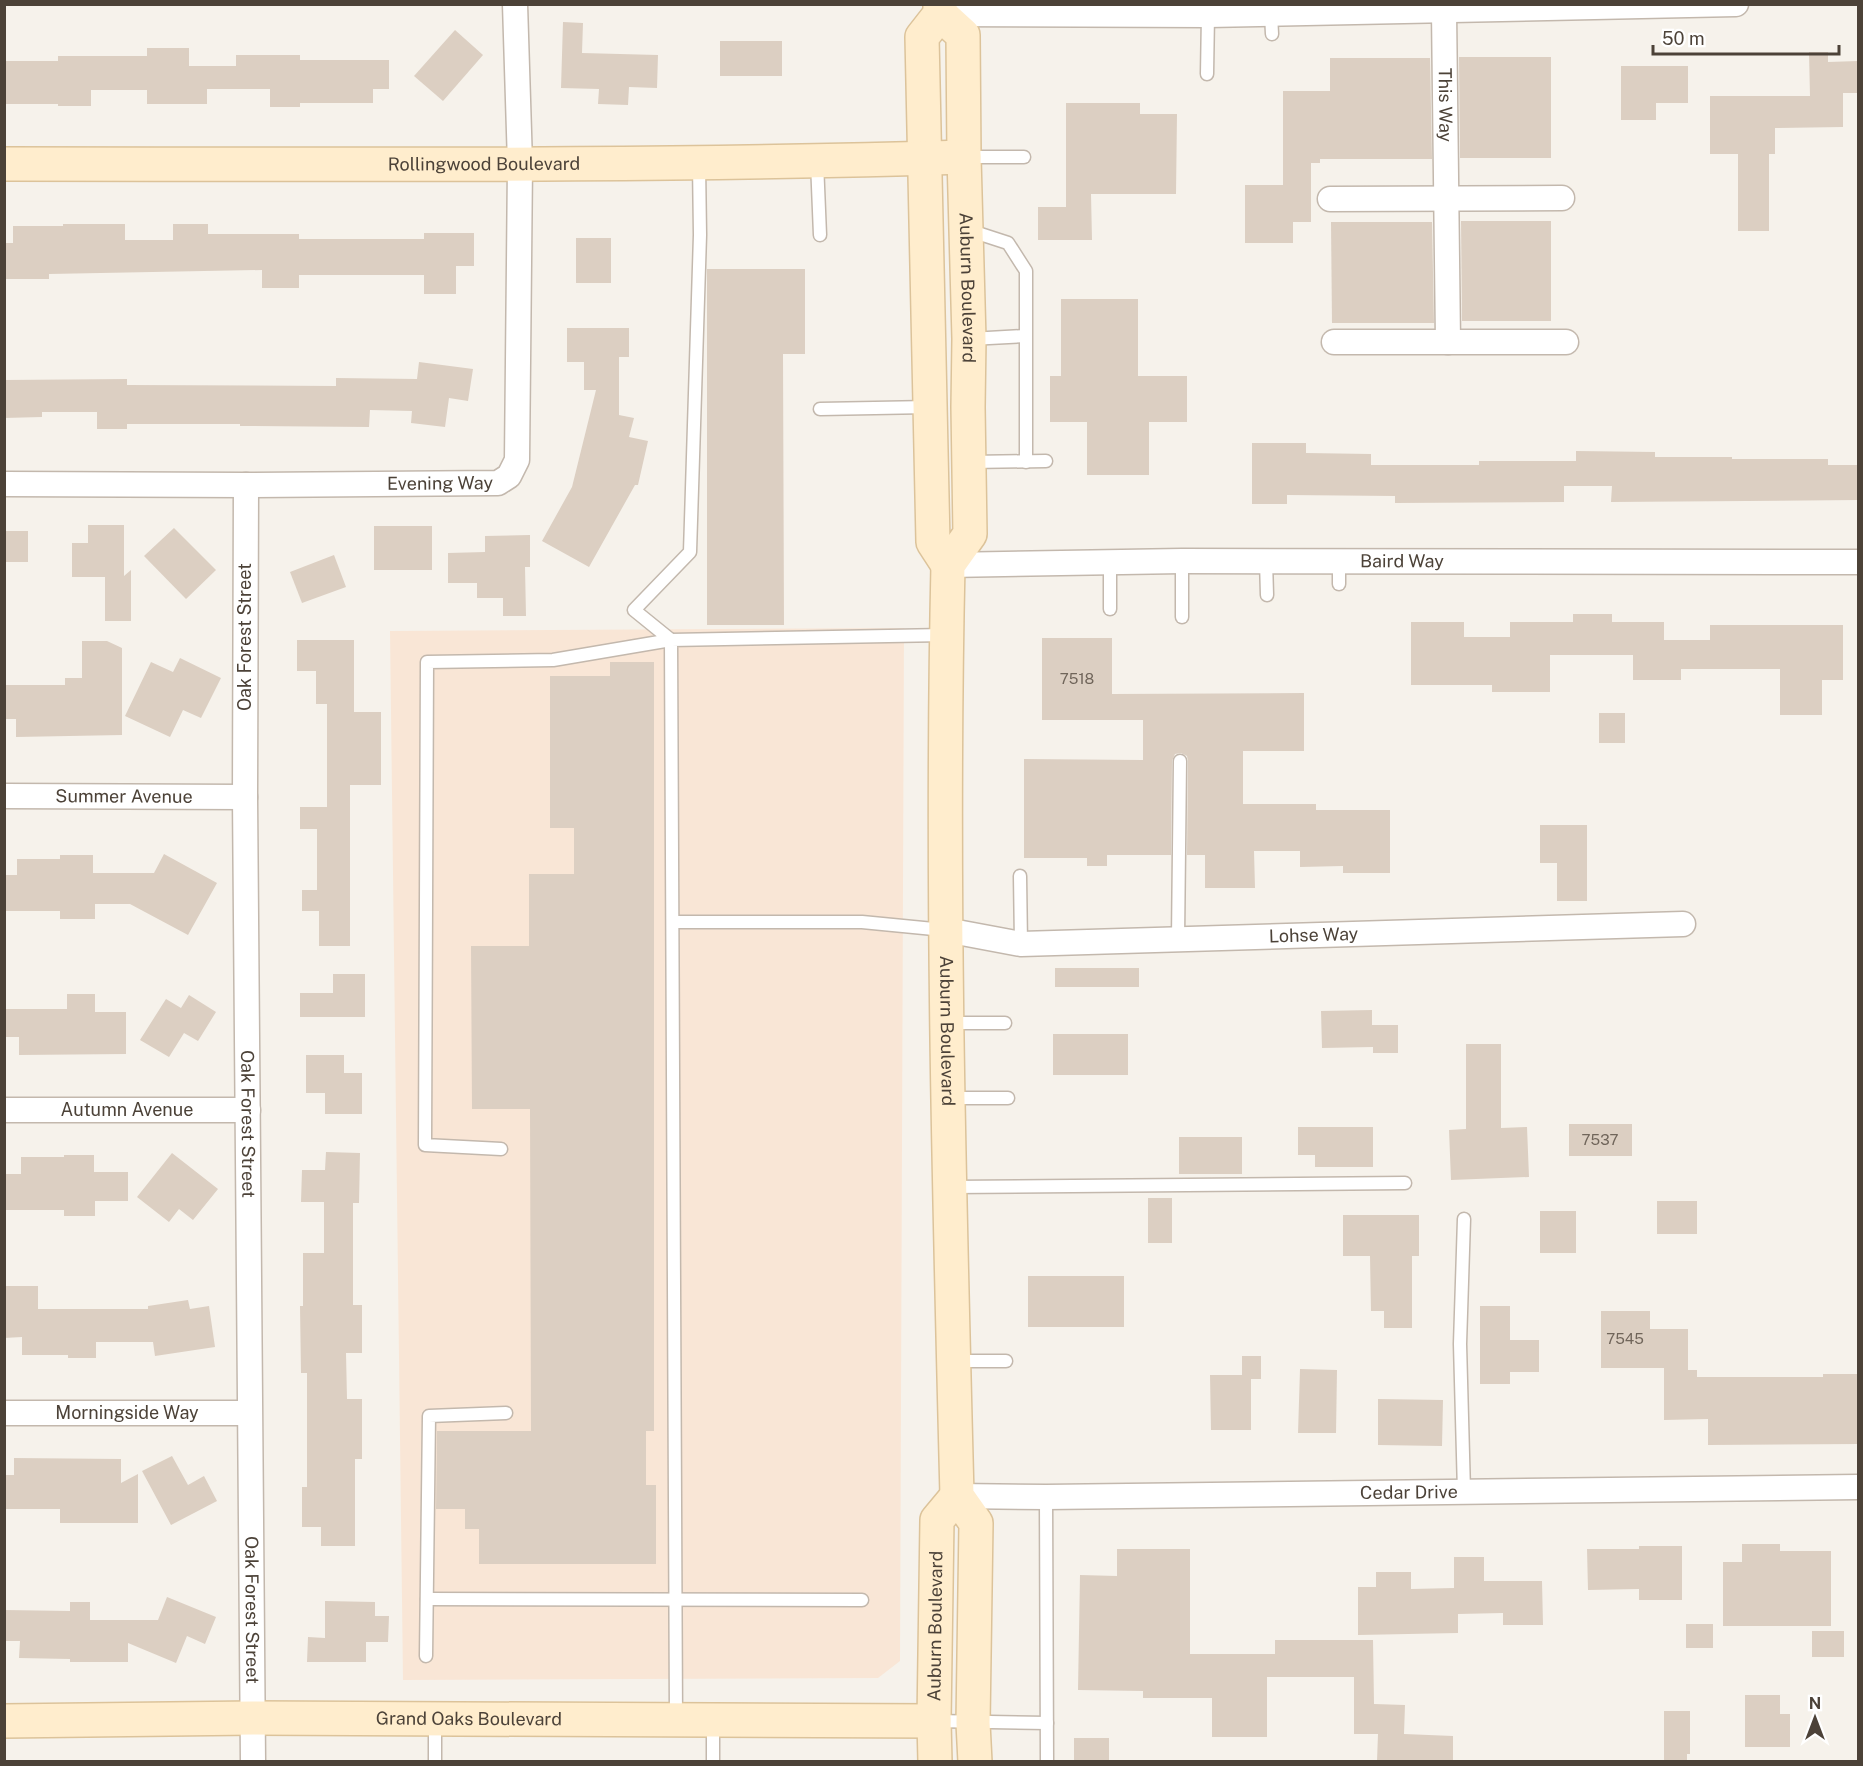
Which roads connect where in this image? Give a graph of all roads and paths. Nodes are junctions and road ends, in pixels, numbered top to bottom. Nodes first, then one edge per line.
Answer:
1 (515, 4) edge
2 (1736, 4) edge
3 (940, 9) edge
4 (1166, 10) edge
5 (1444, 11) junction
6 (1208, 15) junction
7 (1207, 74) dead end
8 (964, 157) junction
9 (1024, 157) dead end
10 (925, 158) junction
11 (817, 162) junction
12 (699, 163) junction
13 (4, 164) edge
14 (520, 164) junction
15 (1562, 198) dead end
16 (1330, 199) dead end
17 (1445, 199) junction
18 (966, 230) junction
19 (820, 235) dead end
20 (1025, 336) junction
21 (969, 339) junction
22 (1334, 342) dead end
23 (1448, 342) junction
24 (1566, 342) dead end
25 (930, 407) junction
26 (820, 409) dead end
27 (1046, 461) dead end
28 (969, 462) junction
29 (1026, 462) junction
30 (4, 484) edge
31 (246, 485) junction
32 (1182, 561) junction
33 (1266, 561) junction
34 (1858, 562) edge
35 (1110, 564) junction
36 (948, 565) junction
37 (1267, 595) dead end
38 (1110, 609) dead end
39 (1182, 617) dead end
40 (946, 635) junction
41 (671, 640) junction
42 (1180, 761) dead end
43 (4, 796) edge
44 (245, 797) junction
45 (1020, 876) dead end
46 (673, 922) junction
47 (1683, 924) dead end
48 (946, 930) junction
49 (1178, 939) junction
50 (1021, 944) junction
51 (947, 1023) junction
52 (1005, 1023) dead end
53 (947, 1098) junction
54 (1008, 1098) dead end
55 (4, 1110) edge
56 (248, 1110) junction
57 (501, 1149) dead end
58 (1405, 1183) dead end
59 (949, 1187) junction
60 (1464, 1219) dead end
61 (954, 1361) junction
62 (1006, 1361) dead end
63 (4, 1413) edge
64 (249, 1413) junction
65 (506, 1413) dead end
66 (1858, 1487) edge
67 (1464, 1492) junction
68 (957, 1496) junction
69 (1046, 1497) junction
70 (676, 1598) junction
71 (427, 1599) junction
72 (862, 1600) dead end
73 (426, 1656) dead end
74 (253, 1718) junction
75 (435, 1719) junction
76 (676, 1720) junction
77 (713, 1720) junction
78 (4, 1721) edge
79 (934, 1721) junction
80 (973, 1723) junction
81 (1047, 1723) junction
82 (253, 1761) edge
83 (435, 1761) edge
84 (713, 1761) edge
85 (935, 1761) edge
86 (975, 1761) edge
87 (1047, 1761) edge

1 - 14 street, Evening Way
2 - 5 street
3 - 4 street
3 - 8 main road, Auburn Boulevard
3 - 10 main road
4 - 6 street
5 - 6 street
5 - 17 street, This Way
6 - 7 lane
8 - 9 lane
8 - 10 main road, Rollingwood Boulevard
8 - 18 main road, Auburn Boulevard
10 - 11 main road, Rollingwood Boulevard
10 - 25 main road
11 - 12 main road, Rollingwood Boulevard
11 - 19 lane
12 - 14 main road, Rollingwood Boulevard
12 - 41 lane
13 - 14 main road, Rollingwood Boulevard
14 - 31 street, Evening Way
15 - 17 street
16 - 17 street
17 - 23 street, This Way
18 - 20 lane
18 - 21 main road, Auburn Boulevard
20 - 21 lane
20 - 29 lane
21 - 28 main road, Auburn Boulevard
22 - 23 street
23 - 24 street
25 - 26 lane
25 - 36 main road
27 - 29 lane
28 - 29 lane
28 - 36 main road, Auburn Boulevard
30 - 31 street, Evening Way
31 - 44 street, Oak Forest Street
32 - 33 street, Baird Way
32 - 35 street, Baird Way
32 - 39 lane
33 - 34 street, Baird Way
33 - 37 lane
35 - 36 street, Baird Way
35 - 38 lane
36 - 40 main road, Auburn Boulevard
40 - 41 lane
40 - 48 main road, Auburn Boulevard
41 - 46 lane
41 - 57 lane
42 - 49 lane
43 - 44 street, Summer Avenue
44 - 56 street, Oak Forest Street
45 - 50 lane
46 - 48 lane
46 - 70 lane
47 - 49 street, Lohse Way
48 - 50 street, Lohse Way
48 - 51 main road, Auburn Boulevard
49 - 50 street, Lohse Way
51 - 52 lane
51 - 53 main road, Auburn Boulevard
53 - 54 lane
53 - 59 main road, Auburn Boulevard
55 - 56 street, Autumn Avenue
56 - 64 street, Oak Forest Street
58 - 59 lane
59 - 61 main road, Auburn Boulevard
60 - 67 lane
61 - 62 lane
61 - 68 main road, Auburn Boulevard
63 - 64 street, Morningside Way
64 - 74 street, Oak Forest Street
65 - 71 lane
66 - 67 street, Cedar Drive
67 - 69 street, Cedar Drive
68 - 69 street, Cedar Drive
68 - 79 main road, Auburn Boulevard
68 - 80 main road
69 - 81 lane
70 - 71 lane
70 - 72 lane
70 - 76 lane
71 - 73 lane
74 - 75 main road, Grand Oaks Boulevard
74 - 78 main road, Grand Oaks Boulevard
74 - 82 street, Oak Forest Street
75 - 76 main road, Grand Oaks Boulevard
75 - 83 lane
76 - 77 main road, Grand Oaks Boulevard
77 - 79 main road, Grand Oaks Boulevard
77 - 84 lane
79 - 80 lane
79 - 85 main road, Auburn Boulevard
80 - 81 lane
80 - 86 main road
81 - 87 lane

